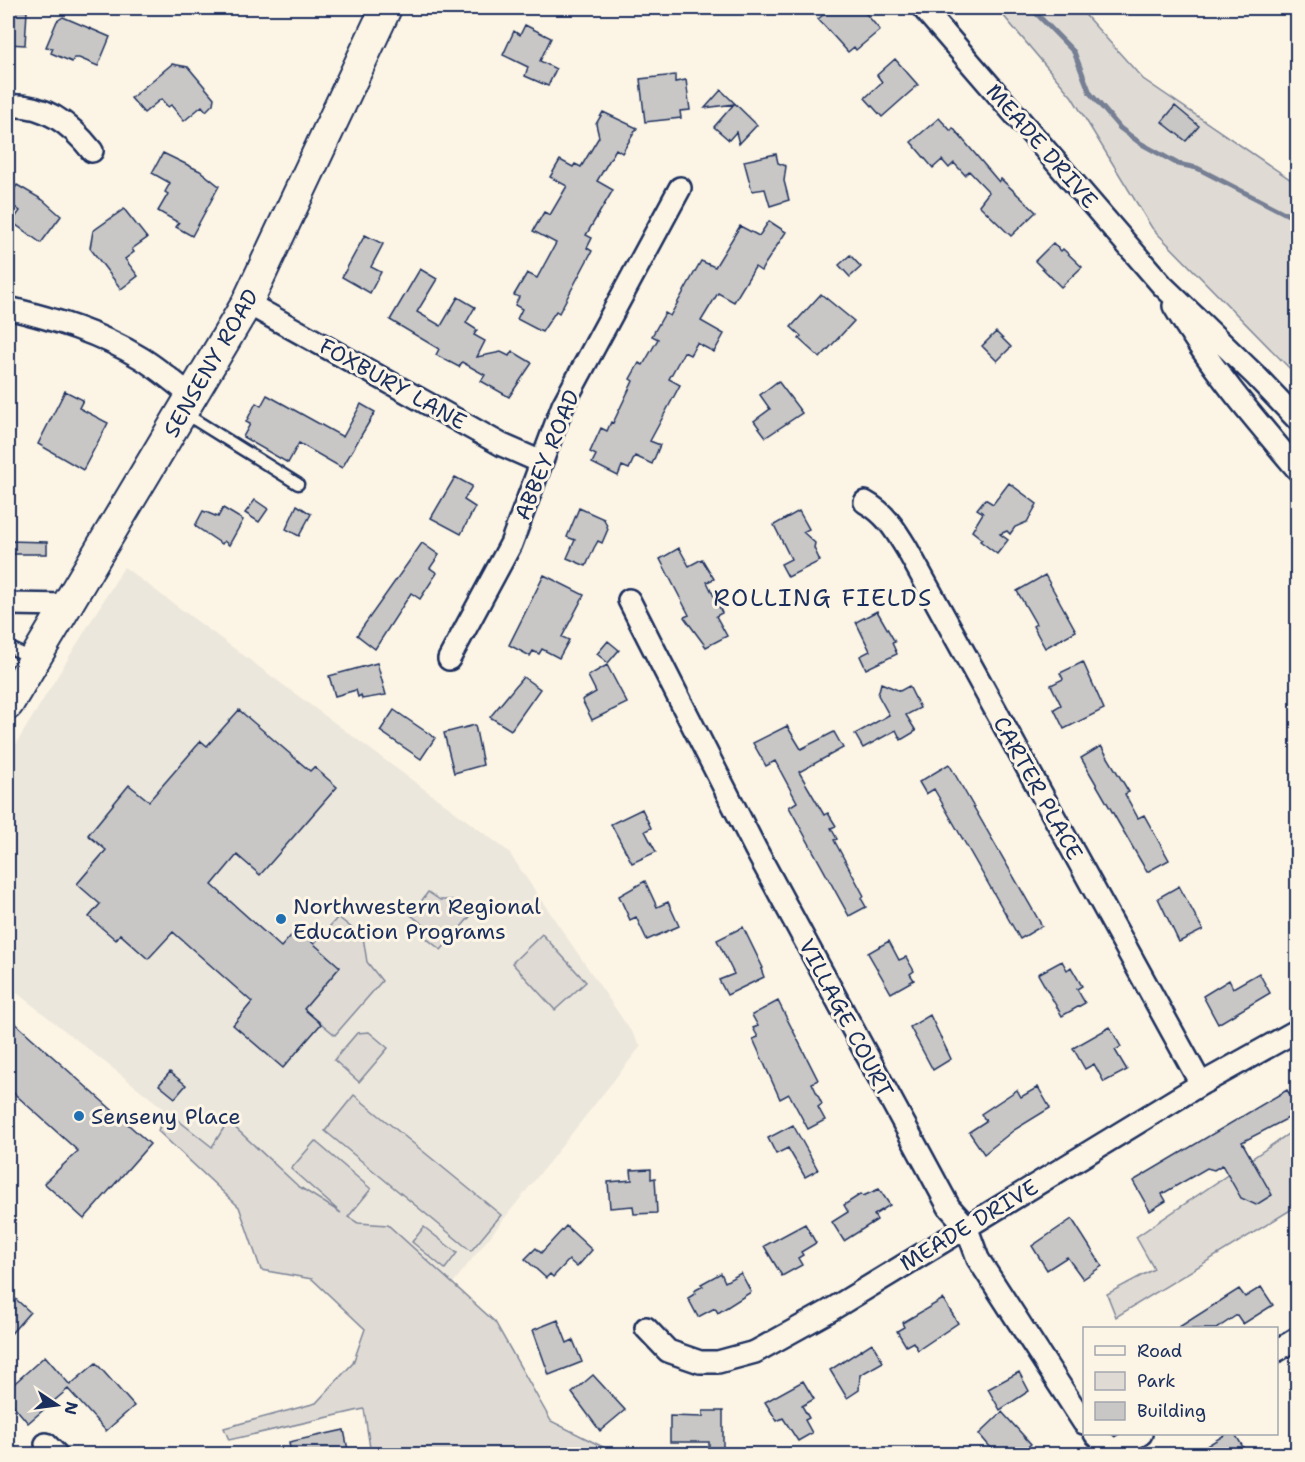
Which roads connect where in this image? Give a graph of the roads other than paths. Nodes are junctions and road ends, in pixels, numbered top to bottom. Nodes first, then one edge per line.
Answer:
1 (386, 8) edge
2 (923, 8) edge
3 (8, 106) edge
4 (92, 151) dead end
5 (680, 188) dead end
6 (1162, 285) junction
7 (247, 303) junction
8 (8, 308) edge
9 (188, 405) junction
10 (1298, 420) edge
11 (541, 462) junction
12 (1298, 470) edge
13 (298, 484) dead end
14 (865, 502) dead end
15 (628, 600) dead end
16 (68, 605) junction
17 (11, 609) edge
18 (8, 647) edge
19 (449, 659) dead end
20 (35, 660) junction
21 (8, 704) edge
22 (1294, 1030) edge
23 (1201, 1084) junction
24 (966, 1226) junction
25 (645, 1328) dead end
26 (1298, 1338) edge
27 (1278, 1350) edge
28 (1083, 1421) edge
29 (1096, 1435) edge
30 (1140, 1435) edge
31 (1113, 1453) edge

1 - 7 main road, SENSENY ROAD
2 - 6 street, MEADE DRIVE
3 - 4 street
5 - 11 street, ABBEY ROAD
6 - 10 street, MEADE DRIVE
6 - 12 street, MEADE DRIVE
7 - 9 main road, SENSENY ROAD
7 - 11 street, FOXBURY LANE
8 - 9 street
9 - 13 lane
9 - 16 main road, SENSENY ROAD
11 - 19 street, ABBEY ROAD
14 - 23 street, CARTER PLACE
15 - 24 street, VILLAGE COURT
16 - 17 street
16 - 20 main road, SENSENY ROAD
18 - 20 lane
20 - 21 main road, SENSENY ROAD
22 - 23 street, MEADE DRIVE
23 - 24 street, MEADE DRIVE
24 - 25 street, MEADE DRIVE
24 - 28 street, VILLAGE COURT
26 - 27 street
29 - 31 street
30 - 31 street

